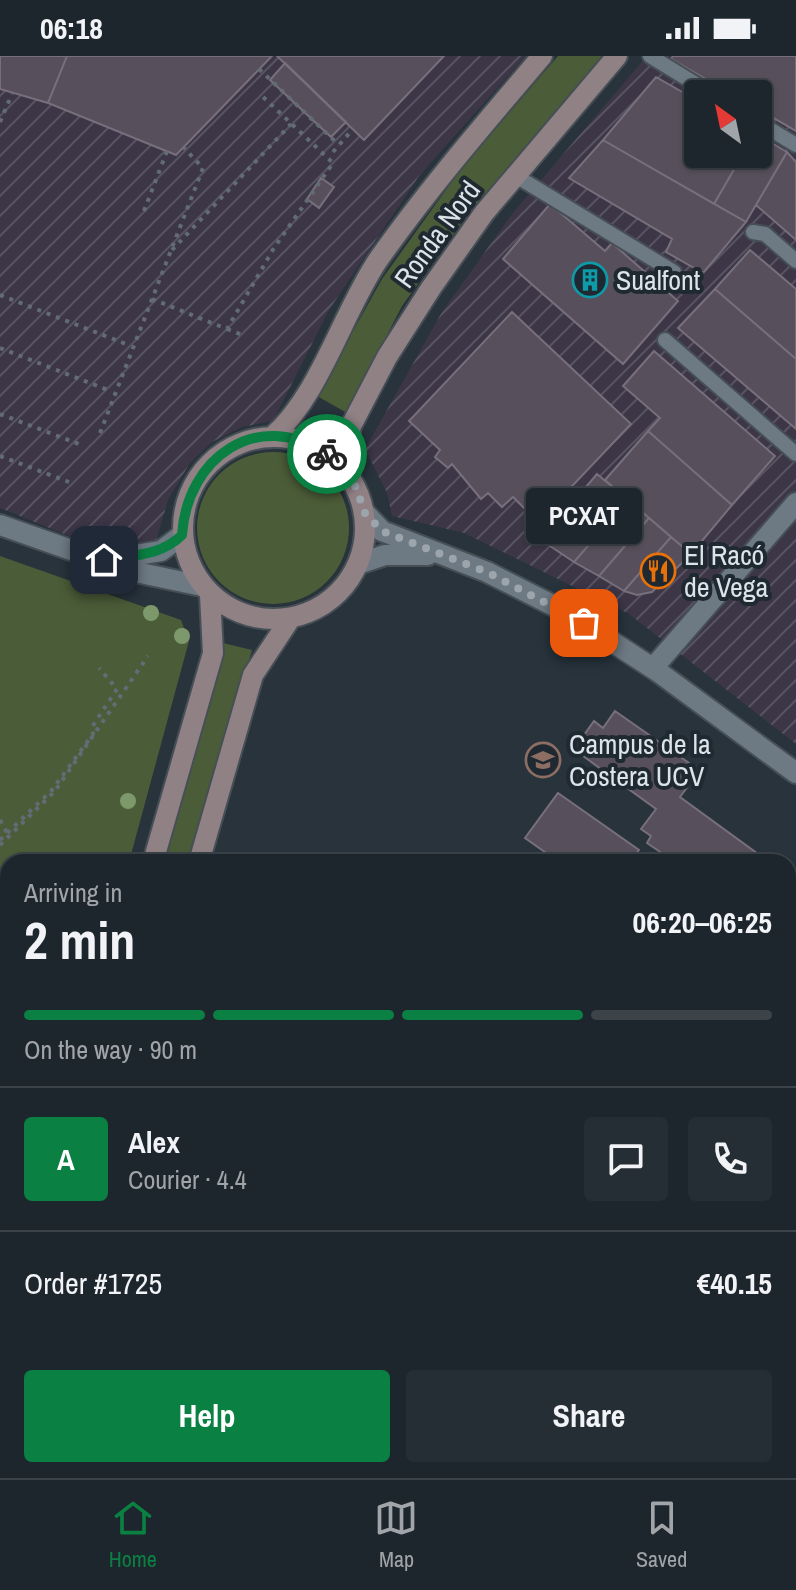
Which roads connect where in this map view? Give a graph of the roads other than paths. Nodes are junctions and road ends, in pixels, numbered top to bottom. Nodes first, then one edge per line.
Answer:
1 (542, 56) edge
2 (617, 56) edge
3 (650, 56) edge
4 (689, 80) edge
5 (772, 130) edge
6 (796, 145) edge
7 (516, 176) junction
8 (753, 232) dead end
9 (796, 261) edge
10 (674, 272) dead end
11 (665, 340) dead end
12 (272, 437) junction
13 (796, 454) edge
14 (345, 470) junction
15 (796, 503) edge
16 (364, 512) junction
17 (0, 525) edge
18 (182, 535) junction
19 (440, 555) junction
20 (104, 560) junction
21 (358, 564) junction
22 (206, 591) junction
23 (290, 619) junction
24 (653, 668) junction
25 (796, 773) edge
26 (155, 854) edge
27 (201, 854) edge

1 - 12 main road, Ronda Nord
2 - 7 main road, Ronda Nord
3 - 4 lane
5 - 6 lane
7 - 10 lane
7 - 14 main road, Ronda Nord
8 - 9 lane
11 - 13 lane
12 - 14 main road
12 - 18 main road
14 - 16 main road
15 - 24 street
16 - 19 street
16 - 21 main road
17 - 20 street
18 - 20 street
18 - 22 main road
19 - 21 street
19 - 24 street
20 - 22 street
21 - 23 main road
22 - 23 main road
22 - 26 main road
23 - 27 main road
24 - 25 street

